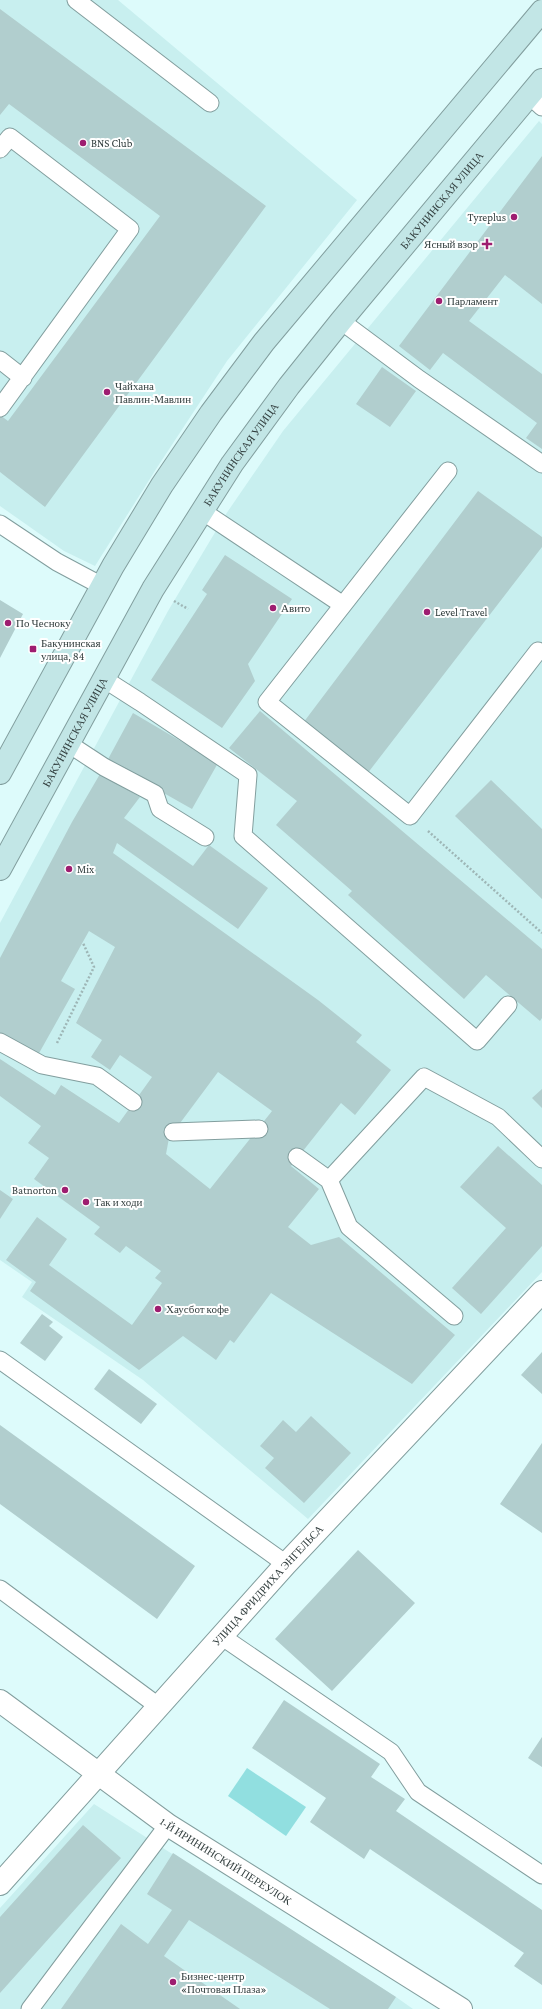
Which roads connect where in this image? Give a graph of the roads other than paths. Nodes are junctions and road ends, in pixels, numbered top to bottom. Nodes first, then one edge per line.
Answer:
1 (76, 0) edge
2 (542, 11) edge
3 (538, 94) edge
4 (210, 103) dead end
5 (0, 149) edge
6 (341, 321) junction
7 (0, 360) edge
8 (23, 378) junction
9 (0, 408) edge
10 (542, 464) edge
11 (448, 471) dead end
12 (202, 511) junction
13 (0, 524) edge
14 (102, 586) junction
15 (343, 605) junction
16 (538, 651) dead end
17 (104, 679) junction
18 (69, 744) junction
19 (0, 773) edge
20 (205, 837) dead end
21 (0, 869) edge
22 (508, 1005) dead end
23 (0, 1042) edge
24 (133, 1102) dead end
25 (259, 1128) dead end
26 (173, 1132) dead end
27 (298, 1157) dead end
28 (542, 1159) edge
29 (329, 1180) junction
30 (542, 1292) edge
31 (454, 1316) dead end
32 (0, 1360) edge
33 (286, 1564) junction
34 (0, 1589) edge
35 (221, 1636) junction
36 (0, 1701) edge
37 (158, 1706) junction
38 (98, 1773) junction
39 (168, 1825) junction
40 (542, 1876) edge
41 (0, 1883) edge
42 (30, 2009) edge
43 (461, 2009) edge

1 - 4 lane
2 - 14 main road
3 - 6 main road, БАКУНИНСКАЯ УЛИЦА
5 - 8 lane
6 - 10 lane
6 - 12 main road, БАКУНИНСКАЯ УЛИЦА
7 - 8 lane
8 - 9 lane
11 - 15 lane
12 - 15 lane
12 - 17 main road, БАКУНИНСКАЯ УЛИЦА
13 - 14 lane
14 - 19 main road
15 - 16 lane
17 - 18 main road, БАКУНИНСКАЯ УЛИЦА
17 - 22 lane
18 - 20 lane
18 - 21 main road, БАКУНИНСКАЯ УЛИЦА
23 - 24 lane
25 - 26 lane
27 - 29 lane
28 - 29 lane
29 - 31 lane
30 - 33 street, УЛИЦА ФРИДРИХА ЭНГЕЛЬСА
32 - 33 lane
33 - 35 street, УЛИЦА ФРИДРИХА ЭНГЕЛЬСА
34 - 37 lane
35 - 37 street, УЛИЦА ФРИДРИХА ЭНГЕЛЬСА
35 - 40 lane
36 - 38 street, 1-Й ИРИНИНСКИЙ ПЕРЕУЛОК
37 - 38 street, УЛИЦА ФРИДРИХА ЭНГЕЛЬСА
38 - 39 street, 1-Й ИРИНИНСКИЙ ПЕРЕУЛОК
38 - 41 street, УЛИЦА ФРИДРИХА ЭНГЕЛЬСА
39 - 42 lane
39 - 43 street, 1-Й ИРИНИНСКИЙ ПЕРЕУЛОК

